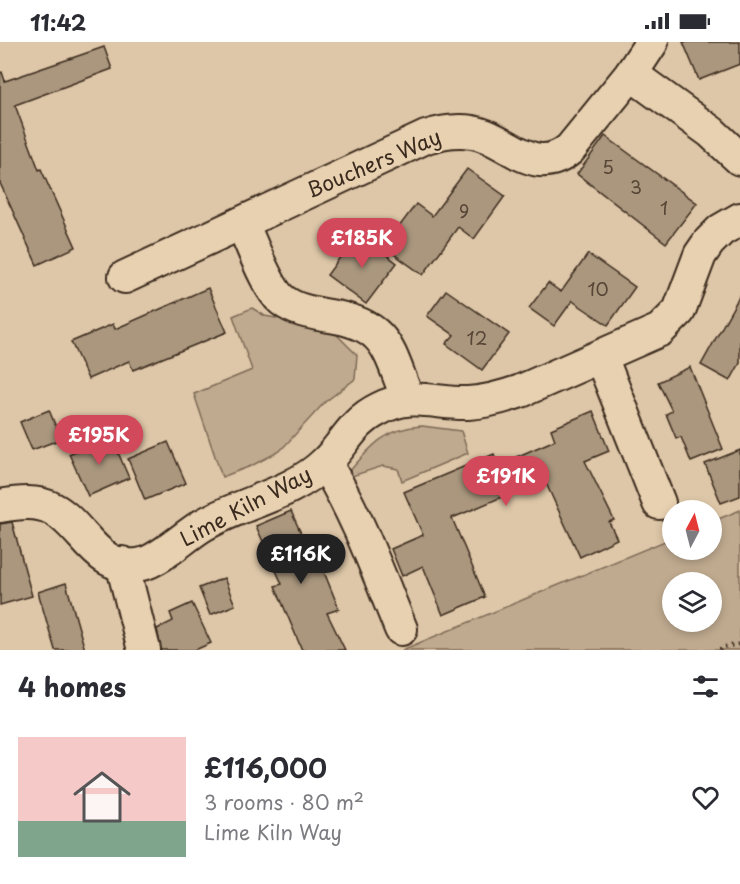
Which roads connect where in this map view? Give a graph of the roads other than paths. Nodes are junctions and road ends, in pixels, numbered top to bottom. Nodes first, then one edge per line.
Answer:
1 (652, 42) edge
2 (631, 74) junction
3 (740, 159) edge
4 (740, 219) edge
5 (242, 224) junction
6 (124, 277) dead end
7 (602, 357) junction
8 (408, 399) junction
9 (325, 463) junction
10 (659, 503) dead end
11 (0, 506) edge
12 (122, 563) junction
13 (401, 629) dead end
14 (144, 650) edge

1 - 2 street, Bouchers Way
2 - 3 street
2 - 5 street, Bouchers Way
4 - 7 street, Lime Kiln Way
5 - 6 street, Bouchers Way
5 - 8 street
7 - 8 street, Lime Kiln Way
7 - 10 street
8 - 9 street, Lime Kiln Way
9 - 12 street, Lime Kiln Way
9 - 13 street
11 - 12 street, Lime Kiln Way
12 - 14 street

